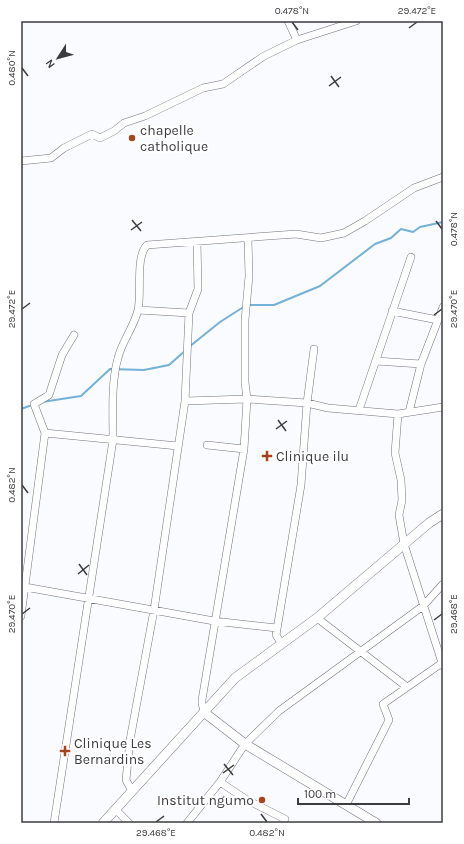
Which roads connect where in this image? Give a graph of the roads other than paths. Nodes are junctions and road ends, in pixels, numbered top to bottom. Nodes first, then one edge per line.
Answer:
1 (288, 21) edge
2 (356, 21) edge
3 (342, 24) edge
4 (298, 40) junction
5 (21, 161) edge
6 (443, 177) edge
7 (248, 239) junction
8 (197, 242) junction
9 (411, 257) dead end
10 (443, 307) edge
11 (138, 310) junction
12 (392, 311) junction
13 (189, 313) junction
14 (438, 320) junction
15 (74, 335) dead end
16 (314, 349) dead end
17 (376, 361) junction
18 (421, 364) junction
19 (247, 399) junction
20 (185, 401) junction
21 (307, 403) junction
22 (443, 407) edge
23 (359, 410) junction
24 (409, 412) junction
25 (398, 414) junction
26 (45, 432) junction
27 (114, 440) junction
28 (207, 445) dead end
29 (178, 446) junction
30 (244, 449) junction
31 (443, 514) edge
32 (21, 544) edge
33 (404, 544) junction
34 (29, 546) junction
35 (443, 584) edge
36 (25, 587) junction
37 (88, 599) junction
38 (422, 606) junction
39 (154, 610) junction
40 (21, 616) edge
41 (317, 618) junction
42 (214, 621) junction
43 (277, 628) junction
44 (281, 643) junction
45 (360, 650) junction
46 (442, 665) edge
47 (407, 687) junction
48 (205, 713) junction
49 (245, 744) junction
50 (220, 782) junction
51 (132, 791) junction
52 (346, 805) junction
53 (115, 809) junction
54 (285, 819) dead end
55 (363, 820) edge
56 (54, 823) edge
57 (103, 823) edge
58 (129, 823) edge
59 (187, 823) edge
60 (376, 823) edge

1 - 4 street
2 - 3 street
3 - 4 street
4 - 5 street
6 - 7 street
7 - 8 street
7 - 19 street
8 - 11 street
8 - 13 street
9 - 12 street
10 - 14 street
11 - 13 street
11 - 27 street
12 - 14 street
12 - 17 street
13 - 20 street
14 - 18 street
15 - 26 street
16 - 21 street
17 - 18 street
17 - 23 street
18 - 24 street
19 - 20 street
19 - 21 street
19 - 30 street
20 - 29 street
21 - 23 street
21 - 43 street
22 - 24 street
23 - 25 street
24 - 25 street
25 - 33 street
26 - 27 street
26 - 34 street
27 - 29 street
27 - 37 street
28 - 30 street
29 - 39 street
30 - 42 street
31 - 33 street
32 - 34 street
33 - 38 street
33 - 41 street
34 - 36 street
35 - 38 street
36 - 37 street
36 - 40 street
37 - 39 street
37 - 56 street
38 - 45 street
38 - 46 street
39 - 42 street
39 - 51 street
41 - 44 street
41 - 45 street
42 - 43 street
42 - 48 street
43 - 44 street
44 - 48 street
45 - 47 street
45 - 49 street
46 - 47 street
47 - 52 street
48 - 49 street
48 - 51 street
49 - 50 street
49 - 52 street
50 - 54 street
50 - 59 street
51 - 53 street
52 - 55 street
53 - 57 street
53 - 58 street
55 - 60 street

